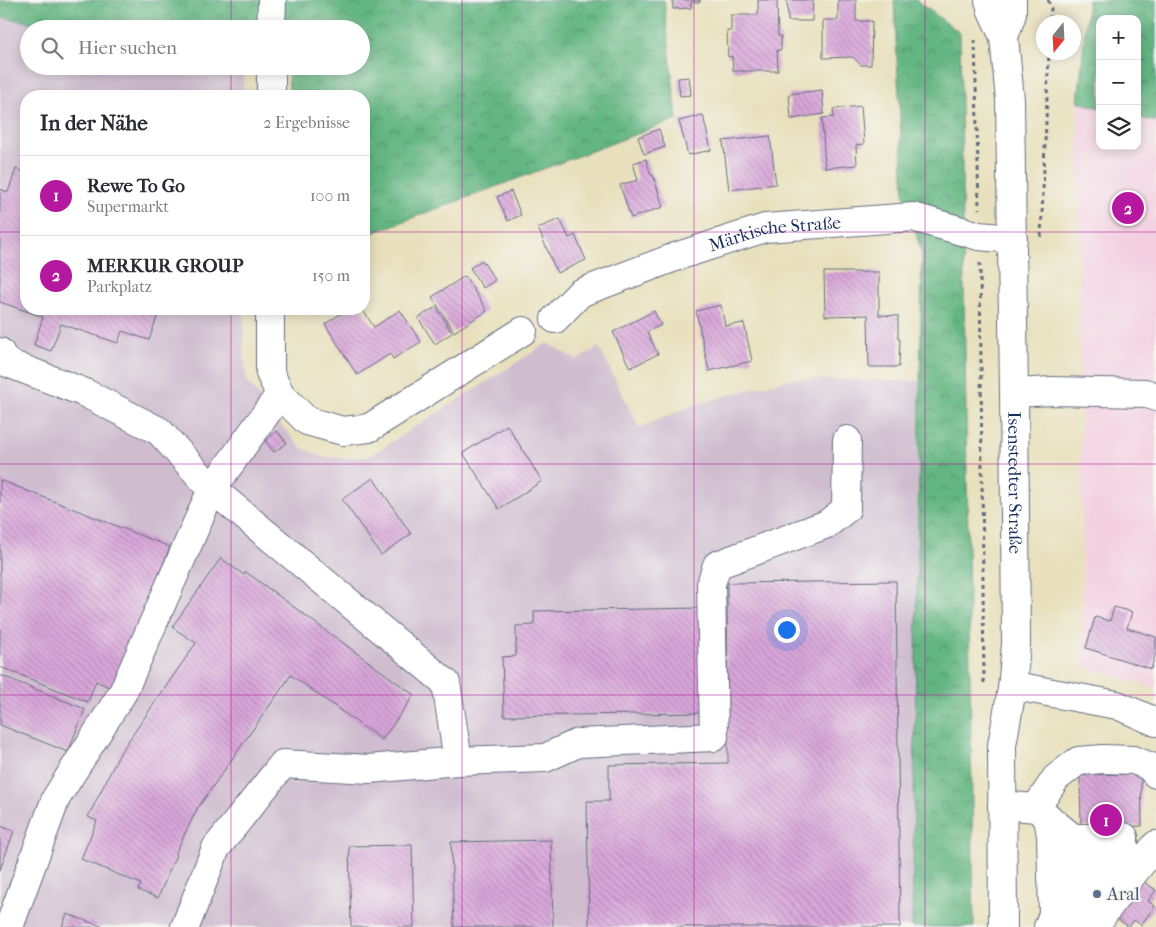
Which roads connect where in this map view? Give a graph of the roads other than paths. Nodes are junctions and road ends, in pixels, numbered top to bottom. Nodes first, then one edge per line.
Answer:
1 (272, 0) edge
2 (989, 0) edge
3 (1012, 0) edge
4 (272, 20) edge
5 (1004, 37) junction
6 (271, 75) edge
7 (271, 90) edge
8 (1012, 239) junction
9 (270, 315) edge
10 (555, 320) dead end
11 (523, 331) dead end
12 (0, 352) edge
13 (1014, 393) junction
14 (280, 394) junction
15 (1156, 397) edge
16 (847, 440) dead end
17 (212, 489) junction
18 (1012, 689) junction
19 (1156, 722) edge
20 (458, 762) junction
21 (1156, 774) edge
22 (1002, 806) junction
23 (1042, 813) junction
24 (1085, 838) junction
25 (1156, 845) edge
26 (1118, 894) junction
27 (1095, 925) edge
28 (9, 927) edge
29 (185, 927) edge
30 (1003, 927) edge
31 (1048, 927) edge
32 (1069, 927) edge

1 - 4 street
2 - 5 street, Isenstedter Straße
3 - 5 street, Isenstedter Straße
5 - 8 street, Isenstedter Straße
6 - 7 street
8 - 10 street, Märkische Straße
8 - 13 street, Isenstedter Straße
9 - 14 street
11 - 14 street
12 - 17 street
13 - 15 street
13 - 18 street, Isenstedter Straße
14 - 17 street
16 - 20 street
17 - 20 street
17 - 28 street
18 - 19 street
18 - 22 street, Isenstedter Straße
20 - 29 street
21 - 23 street
22 - 23 street
22 - 30 street, Isenstedter Straße
23 - 24 street
23 - 31 street
24 - 26 street
24 - 27 street
24 - 32 street
25 - 26 street
26 - 27 street

